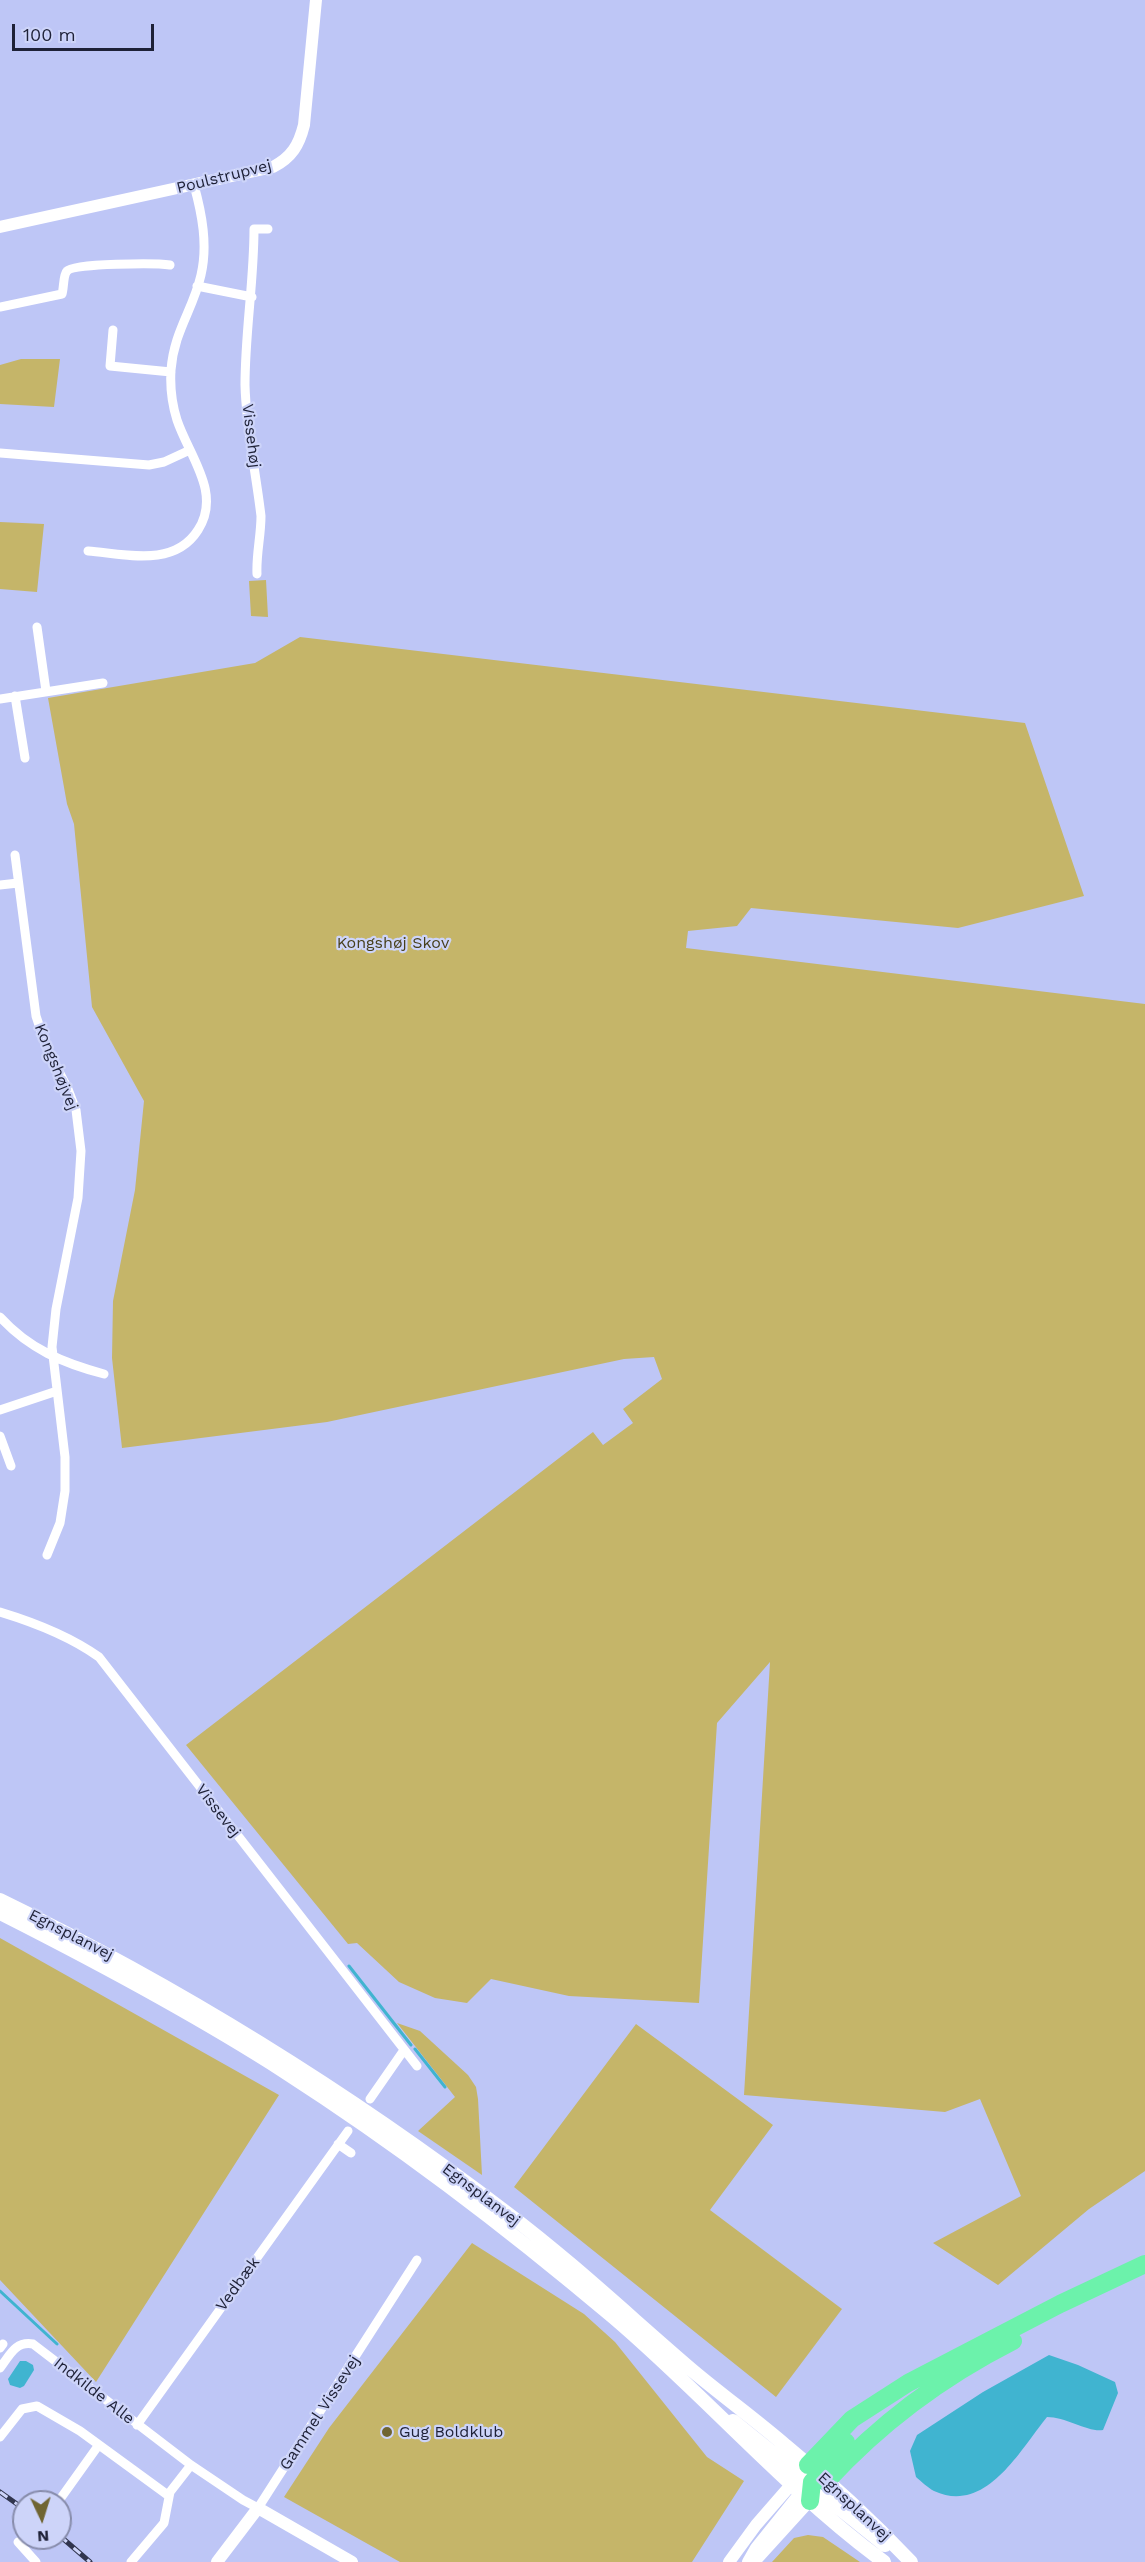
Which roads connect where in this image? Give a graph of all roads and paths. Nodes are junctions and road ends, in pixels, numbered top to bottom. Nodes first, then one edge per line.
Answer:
1 (316, 0) edge
2 (194, 184) junction
3 (0, 227) edge
4 (268, 230) dead end
5 (170, 265) dead end
6 (197, 286) junction
7 (252, 297) junction
8 (0, 307) edge
9 (113, 330) dead end
10 (171, 372) junction
11 (190, 450) junction
12 (0, 453) edge
13 (88, 550) dead end
14 (257, 574) dead end
15 (37, 627) dead end
16 (103, 683) dead end
17 (46, 691) junction
18 (15, 696) junction
19 (0, 699) edge
20 (26, 758) dead end
21 (15, 855) dead end
22 (18, 883) junction
23 (0, 885) edge
24 (0, 1317) edge
25 (51, 1357) junction
26 (104, 1374) dead end
27 (57, 1391) junction
28 (0, 1410) edge
29 (0, 1436) edge
30 (10, 1466) dead end
31 (47, 1555) dead end
32 (0, 1612) edge
33 (0, 1900) edge
34 (0, 1913) edge
35 (404, 2050) junction
36 (417, 2066) dead end
37 (370, 2099) dead end
38 (348, 2130) dead end
39 (338, 2144) junction
40 (351, 2153) dead end
41 (417, 2260) dead end
42 (1145, 2264) edge
43 (1145, 2276) edge
44 (0, 2368) edge
45 (137, 2425) junction
46 (0, 2437) edge
47 (99, 2446) junction
48 (191, 2465) junction
49 (809, 2483) junction
50 (67, 2490) edge
51 (169, 2496) junction
52 (258, 2508) junction
53 (25, 2550) edge
54 (36, 2562) edge
55 (131, 2562) edge
56 (217, 2562) edge
57 (352, 2562) edge
58 (729, 2562) edge
59 (748, 2562) edge
60 (754, 2562) edge
61 (884, 2562) edge
62 (909, 2562) edge

1 - 2 street, Poulstrupvej
2 - 3 street, Poulstrupvej
2 - 6 street
4 - 7 street, Vissehøj
5 - 8 street
6 - 7 street
6 - 10 street
7 - 14 street, Vissehøj
9 - 10 street
10 - 11 street
11 - 12 street
11 - 13 street
15 - 17 street
16 - 17 street
17 - 18 street
18 - 19 street
18 - 20 street
21 - 22 street, Kongshøjvej
22 - 23 street
22 - 25 street, Kongshøjvej
24 - 25 street
25 - 26 street
25 - 27 street, Kongshøjvej
27 - 28 street
27 - 31 street, Kongshøjvej
29 - 30 street
32 - 35 street, Vissevej
33 - 49 main road, Egnsplanvej
34 - 49 main road, Egnsplanvej
35 - 36 street, Vissevej
35 - 37 street
38 - 39 street, Vedbæk
39 - 40 street
39 - 45 street, Vedbæk
41 - 52 street, Gammel Vissevej
42 - 49 highway
43 - 49 highway
44 - 45 street, Indkilde Alle
45 - 48 street, Indkilde Alle
46 - 47 street
47 - 50 street
47 - 51 street
48 - 51 street
48 - 52 street, Indkilde Alle
49 - 58 street
49 - 59 street
49 - 60 street
49 - 61 main road, Egnsplanvej
49 - 62 main road, Egnsplanvej
51 - 55 street
52 - 56 street, Gammel Vissevej
52 - 57 street
53 - 54 street

